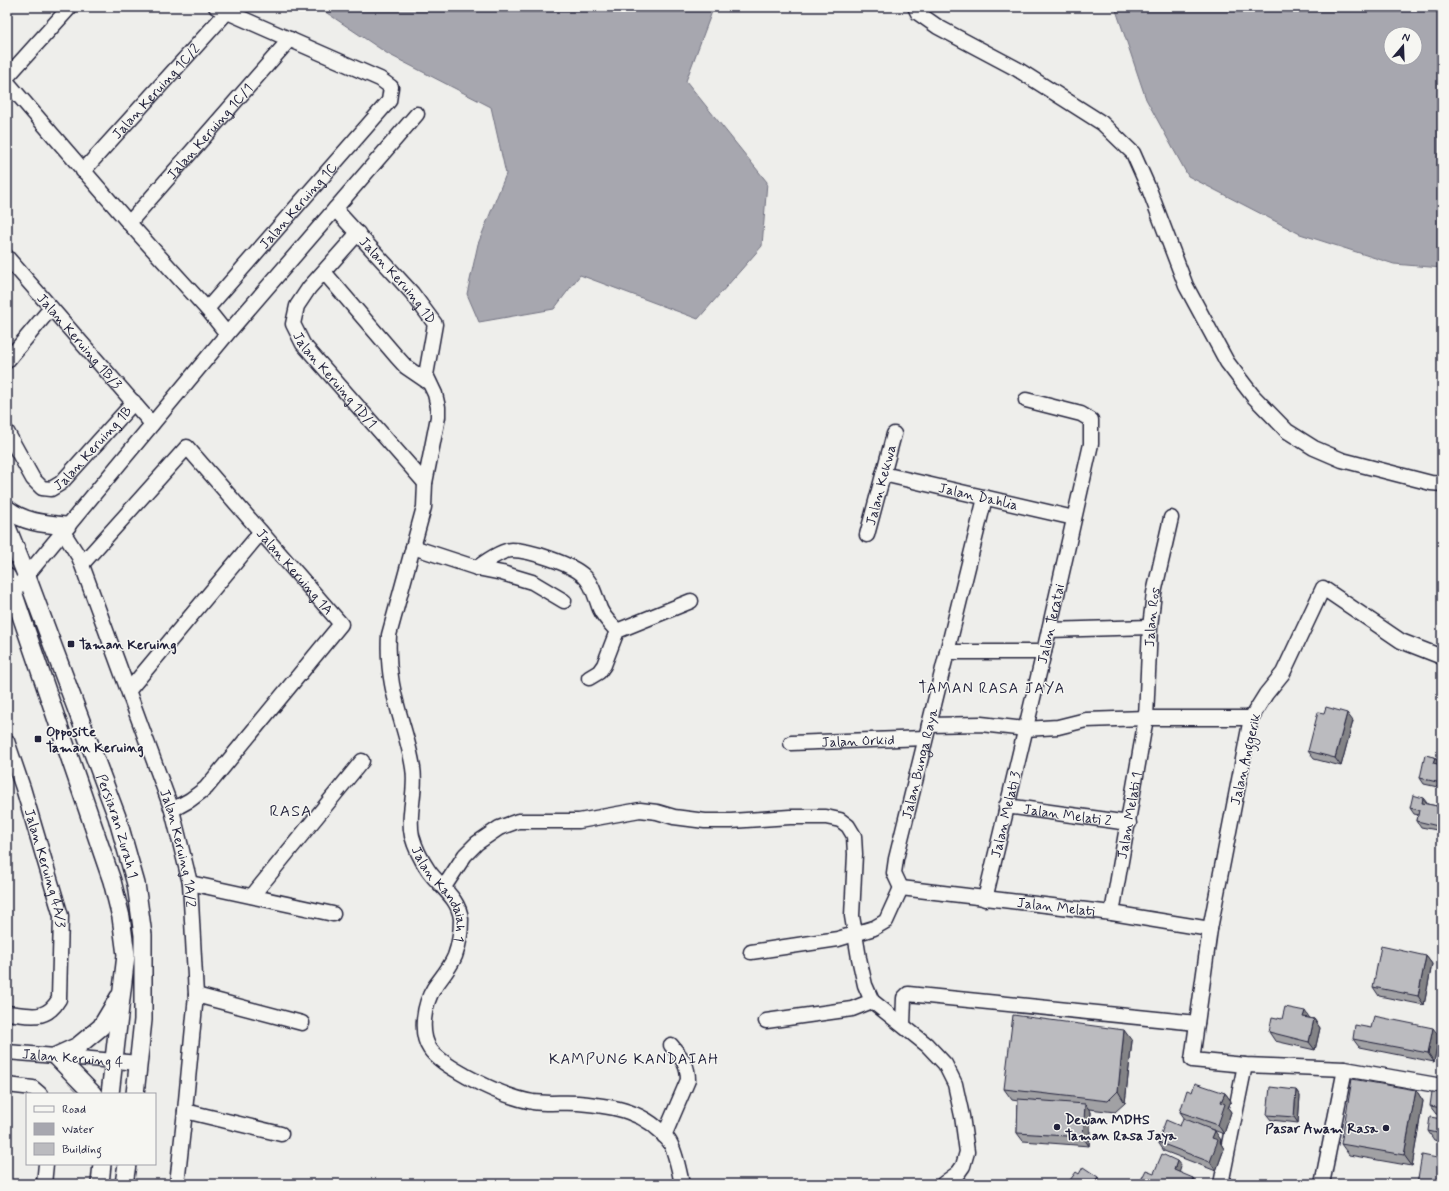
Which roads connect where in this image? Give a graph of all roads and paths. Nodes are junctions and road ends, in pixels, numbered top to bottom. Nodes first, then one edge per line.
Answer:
1 (70, 7) edge
2 (915, 7) edge
3 (222, 9) edge
4 (290, 39) junction
5 (7, 77) edge
6 (7, 82) edge
7 (417, 114) dead end
8 (83, 171) junction
9 (336, 209) junction
10 (129, 223) junction
11 (358, 233) junction
12 (7, 257) edge
13 (324, 272) junction
14 (51, 308) junction
15 (207, 309) junction
16 (227, 334) junction
17 (7, 361) edge
18 (428, 382) junction
19 (1026, 400) dead end
20 (134, 402) junction
21 (152, 424) junction
22 (7, 432) edge
23 (894, 434) dead end
24 (883, 474) junction
25 (425, 483) junction
26 (1442, 484) edge
27 (984, 498) junction
28 (7, 509) edge
29 (1074, 518) junction
30 (1171, 518) dead end
31 (7, 527) edge
32 (65, 529) junction
33 (261, 532) junction
34 (867, 535) dead end
35 (413, 547) junction
36 (82, 564) junction
37 (477, 568) junction
38 (27, 577) junction
39 (10, 585) edge
40 (564, 600) dead end
41 (691, 601) dead end
42 (1150, 627) junction
43 (1049, 630) junction
44 (617, 631) junction
45 (947, 652) junction
46 (1044, 652) junction
47 (1442, 657) edge
48 (589, 678) dead end
49 (129, 690) junction
50 (1146, 718) junction
51 (1251, 718) junction
52 (1025, 729) junction
53 (927, 732) junction
54 (7, 741) edge
55 (791, 743) dead end
56 (362, 761) dead end
57 (1006, 806) junction
58 (172, 810) junction
59 (1129, 823) junction
60 (190, 883) junction
61 (444, 887) junction
62 (901, 888) junction
63 (252, 896) junction
64 (985, 899) junction
65 (1112, 913) junction
66 (333, 914) dead end
67 (1210, 928) junction
68 (855, 934) junction
69 (751, 952) dead end
70 (123, 990) junction
71 (196, 994) junction
72 (872, 1001) junction
73 (7, 1013) edge
74 (766, 1021) dead end
75 (302, 1023) dead end
76 (1197, 1023) junction
77 (903, 1025) junction
78 (672, 1045) dead end
79 (7, 1052) edge
80 (56, 1056) junction
81 (114, 1062) junction
82 (139, 1063) junction
83 (1245, 1065) junction
84 (1345, 1070) junction
85 (7, 1086) edge
86 (1442, 1086) edge
87 (39, 1093) edge
88 (92, 1093) edge
89 (110, 1093) edge
90 (135, 1093) edge
91 (185, 1111) junction
92 (281, 1134) dead end
93 (664, 1136) junction
94 (46, 1165) edge
95 (102, 1165) edge
96 (127, 1165) edge
97 (44, 1184) edge
98 (100, 1184) edge
99 (124, 1184) edge
100 (176, 1184) edge
101 (682, 1184) edge
102 (943, 1184) edge
103 (1221, 1184) edge
104 (1322, 1184) edge

1 - 5 street
2 - 26 street
3 - 4 street
3 - 8 street, Jalan Keruing 1C/2
4 - 10 street, Jalan Keruing 1C/1
4 - 15 street, Jalan Keruing 1C
6 - 8 street
7 - 9 street
8 - 10 street
9 - 11 street, Jalan Keruing 1D
9 - 16 street
10 - 15 street
11 - 13 street, Jalan Keruing 1D/1
11 - 18 street, Jalan Keruing 1D
12 - 14 street, Jalan Keruing 1B/3
13 - 18 street
13 - 25 street, Jalan Keruing 1D/1
14 - 17 street
14 - 20 street, Jalan Keruing 1B/3
15 - 16 street
16 - 21 street
18 - 25 street, Jalan Keruing 1D
19 - 29 street, Jalan Teratai
20 - 21 street, Jalan Keruing 1B/3
20 - 22 street, Jalan Keruing 1B
21 - 32 street
23 - 24 street, Jalan Kekwa
24 - 27 street, Jalan Dahlia
24 - 34 street, Jalan Kekwa
25 - 35 street, Jalan Keruing 1D
27 - 29 street, Jalan Dahlia
27 - 45 street, Jalan Bunga Raya
28 - 32 main road
29 - 43 street, Jalan Teratai
30 - 42 street, Jalan Ros
31 - 38 main road, Persiaran Zurah 1
32 - 36 street, Jalan Keruing 1A/2
32 - 38 street
33 - 36 street, Jalan Keruing 1A
33 - 49 street
33 - 58 street, Jalan Keruing 1A
35 - 37 street
35 - 61 street, Jalan Kandaiah 1
36 - 49 street, Jalan Keruing 1A/2
37 - 40 street
37 - 44 street
38 - 39 street
38 - 82 main road, Persiaran Zurah 1
39 - 70 main road, Persiaran Zurah 1
41 - 44 street
42 - 43 street
42 - 50 street, Jalan Ros
43 - 46 street, Jalan Teratai
44 - 48 street
45 - 46 street
45 - 53 street, Jalan Bunga Raya
46 - 52 street, Jalan Teratai
47 - 51 street, Jalan Anggerik
49 - 58 street, Jalan Keruing 1A/2
50 - 51 street, Jalan Orkid
50 - 52 street, Jalan Orkid
50 - 59 street, Jalan Melati 1
51 - 67 street, Jalan Anggerik
52 - 53 street, Jalan Orkid
52 - 57 street, Jalan Melati 3
53 - 55 street, Jalan Orkid
53 - 62 street, Jalan Bunga Raya
54 - 73 street, Jalan Keruing 4A/3
56 - 63 street
57 - 59 street, Jalan Melati 2
57 - 64 street, Jalan Melati 3
58 - 60 street, Jalan Keruing 1A/2
59 - 65 street, Jalan Melati 1
60 - 63 street
60 - 71 street, Jalan Keruing 1A/2
61 - 68 street
61 - 93 street, Jalan Kandaiah 1
62 - 64 street, Jalan Melati
62 - 68 street
63 - 66 street
64 - 65 street, Jalan Melati
65 - 67 street, Jalan Melati
67 - 76 street, Jalan Anggerik
68 - 69 street
68 - 72 street
70 - 80 main road
70 - 81 main road, Persiaran Zurah 1
71 - 75 street
71 - 91 street, Jalan Keruing 1A/2
72 - 74 street
72 - 77 street
76 - 77 street
76 - 83 street, Jalan Anggerik
77 - 102 street
78 - 93 street
79 - 80 street, Jalan Keruing 4
80 - 81 street, Jalan Keruing 4
80 - 88 main road
81 - 82 street, Jalan Keruing 4
81 - 89 main road, Persiaran Zurah 1
82 - 90 main road, Persiaran Zurah 1
83 - 84 street
83 - 103 street
84 - 86 street
84 - 104 street
85 - 87 street
91 - 92 street
91 - 100 street, Jalan Keruing 1A/2
93 - 101 street, Jalan Kandaiah 1
94 - 97 street
95 - 98 main road
96 - 99 main road

